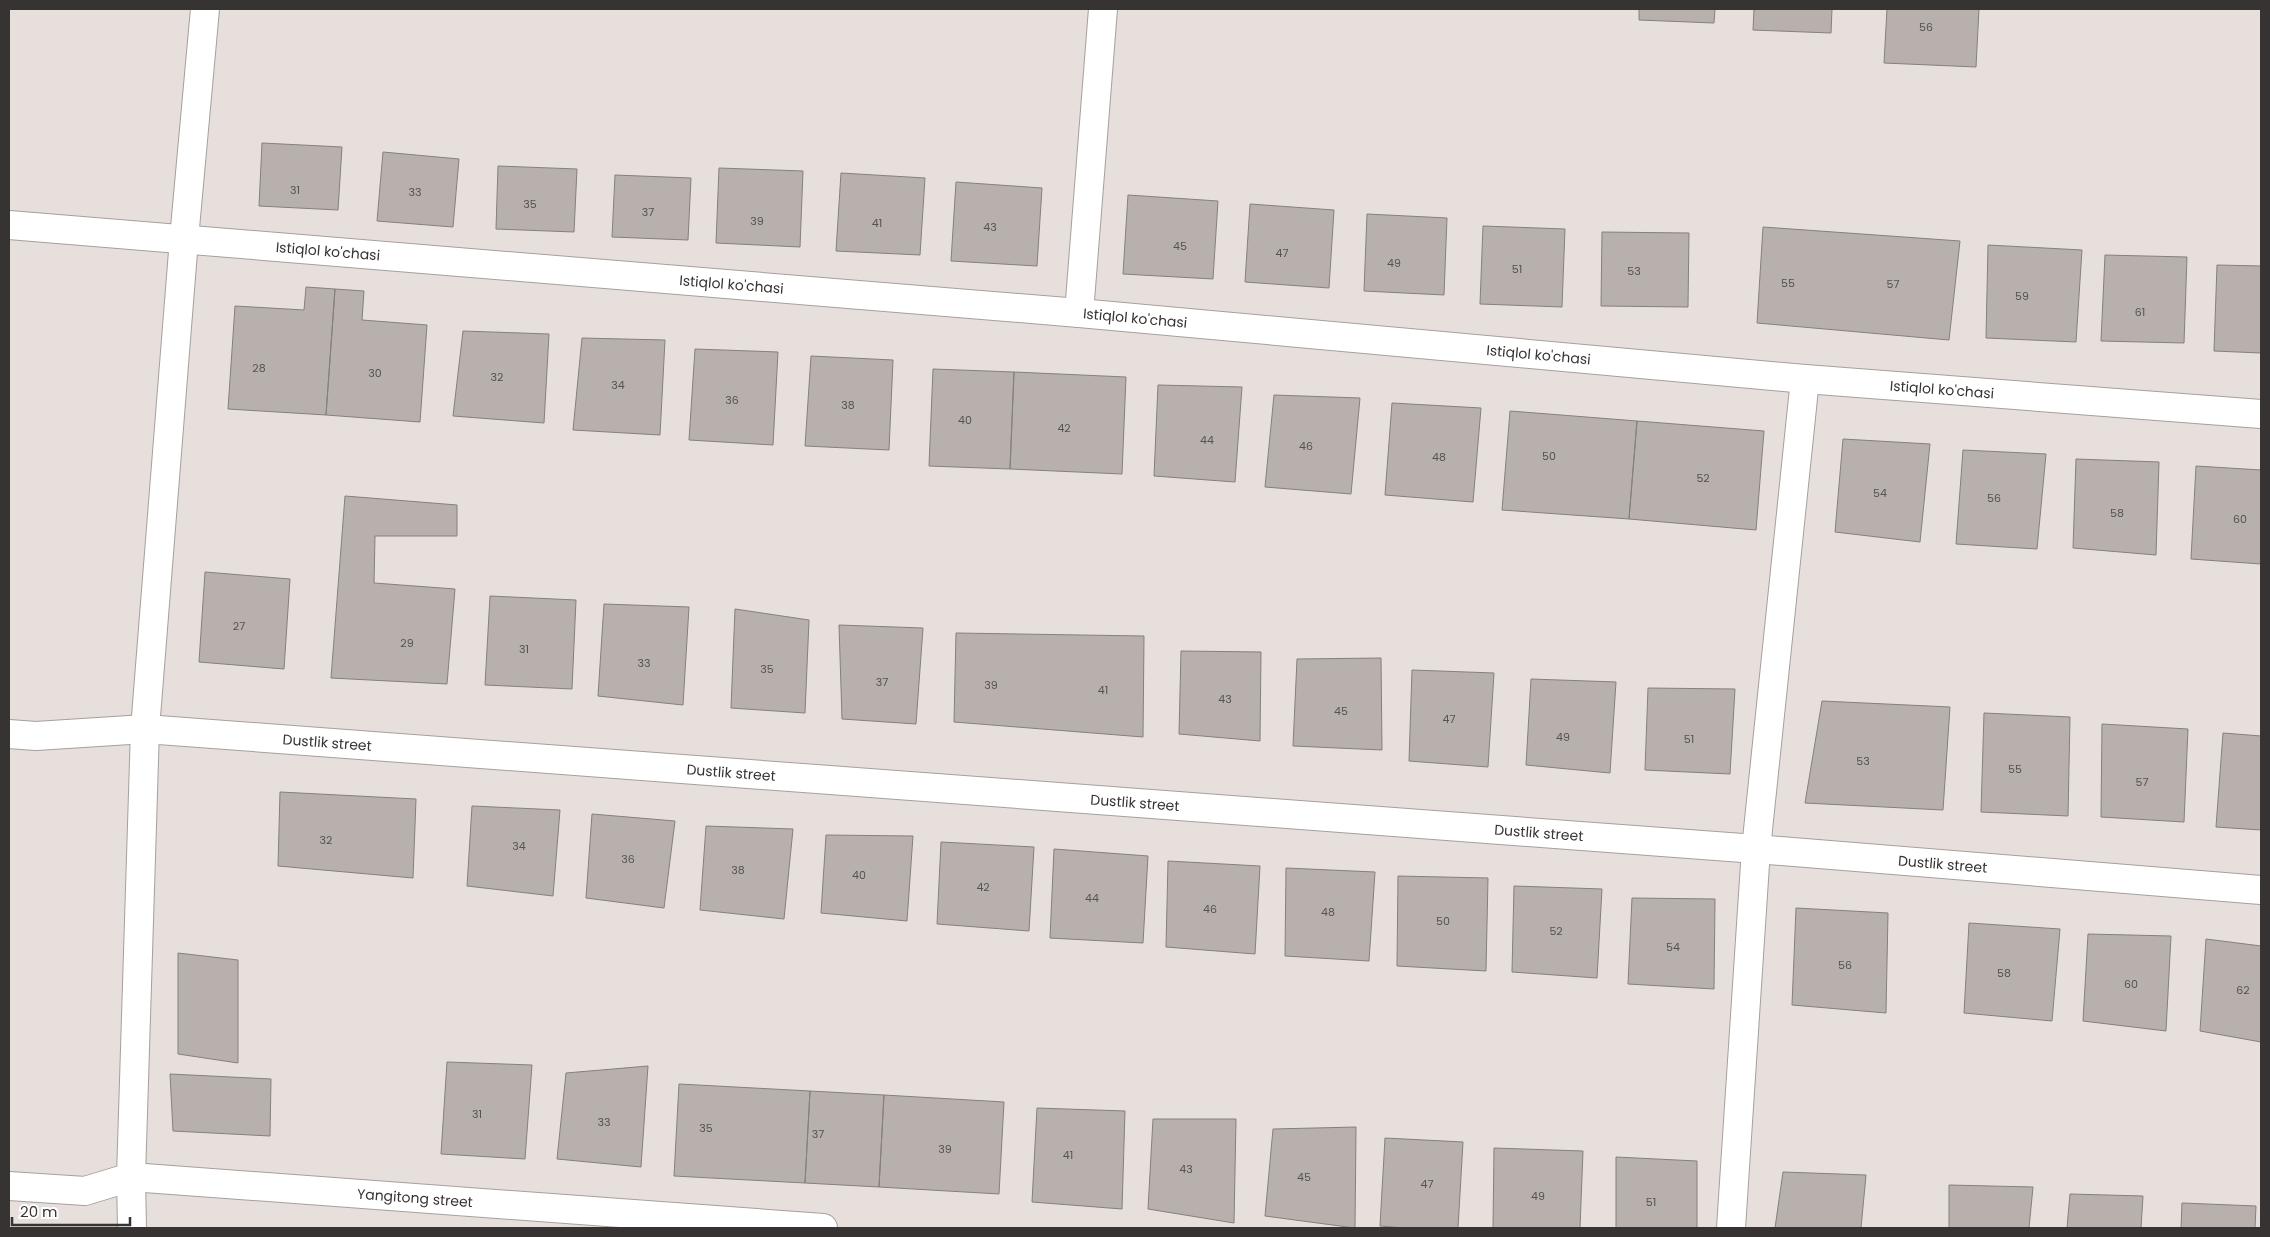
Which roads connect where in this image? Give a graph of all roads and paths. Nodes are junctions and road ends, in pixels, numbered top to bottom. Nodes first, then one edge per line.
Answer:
1 (205, 9) edge
2 (1103, 9) edge
3 (9, 225) edge
4 (184, 239) junction
5 (1079, 313) junction
6 (1805, 379) junction
7 (2261, 414) edge
8 (145, 729) junction
9 (9, 734) edge
10 (1756, 850) junction
11 (2261, 890) edge
12 (132, 1177) junction
13 (9, 1186) edge
14 (132, 1228) edge
15 (822, 1228) edge
16 (1732, 1228) edge

1 - 4 street
2 - 5 street
3 - 4 street, Istiqlol ko'chasi
4 - 5 street, Istiqlol ko'chasi
4 - 8 street
5 - 6 street, Istiqlol ko'chasi
6 - 7 street, Istiqlol ko'chasi
6 - 10 street
8 - 9 street, Dustlik street
8 - 10 street, Dustlik street
8 - 12 street
10 - 11 street, Dustlik street
10 - 16 street
12 - 13 street, Yangitong street
12 - 14 street
12 - 15 street, Yangitong street

